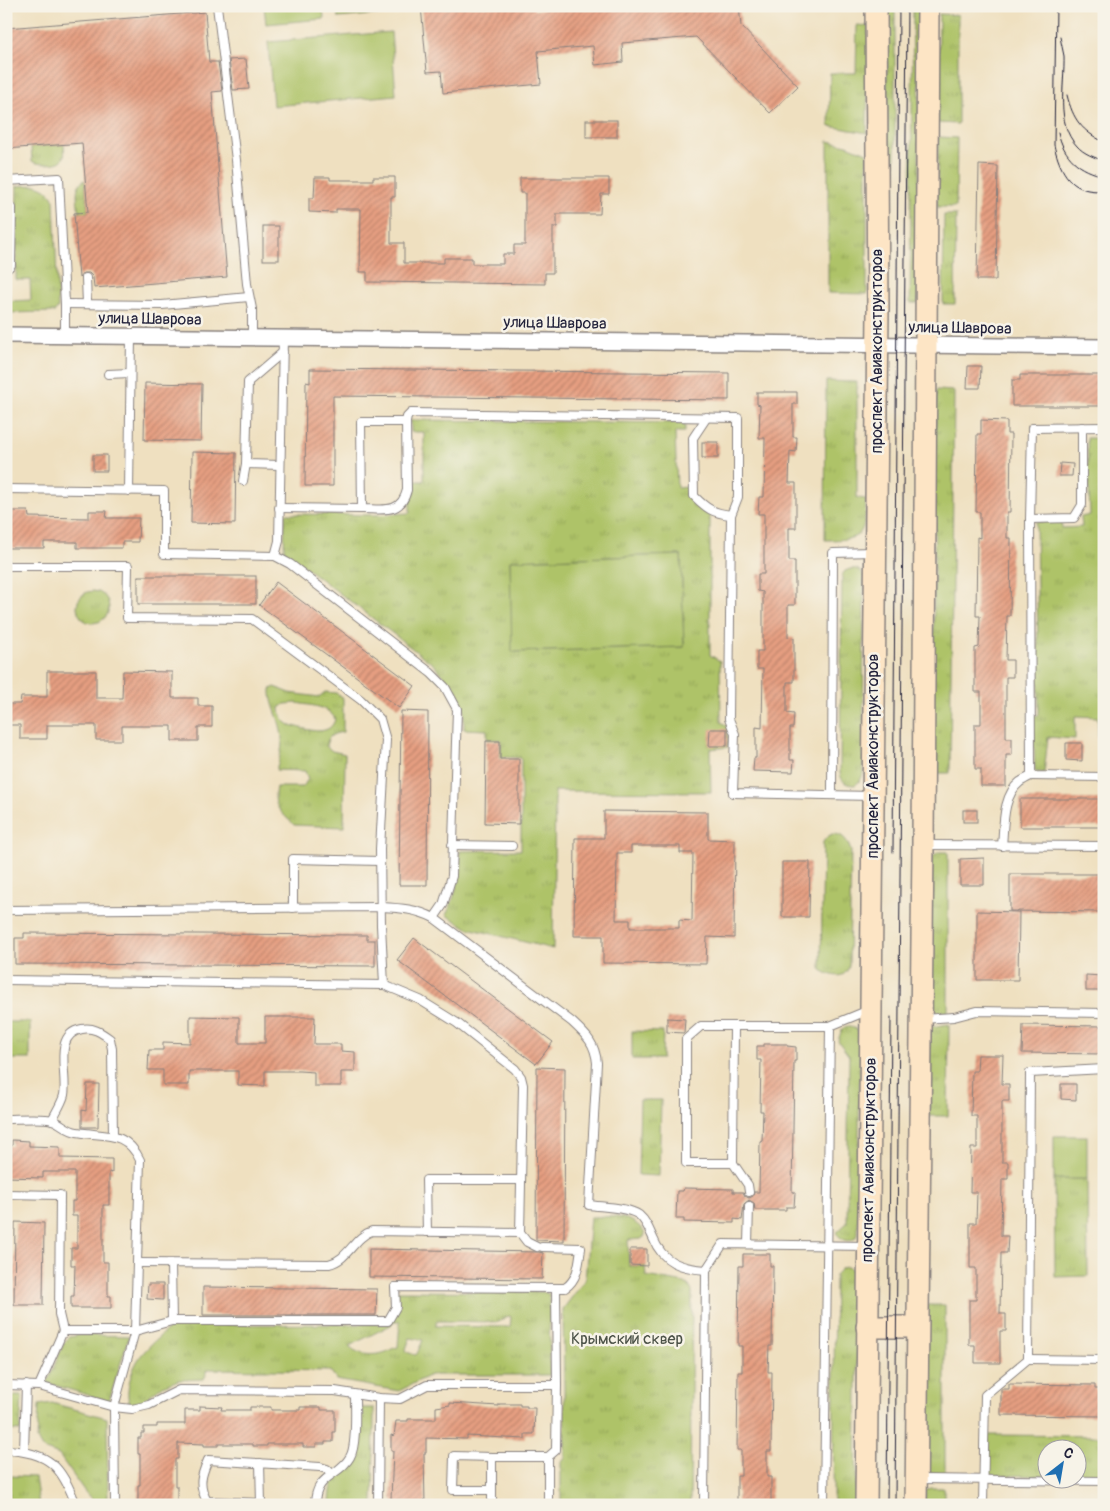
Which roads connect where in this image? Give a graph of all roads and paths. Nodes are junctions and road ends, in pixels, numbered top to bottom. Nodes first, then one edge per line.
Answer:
1 (217, 6) edge
2 (876, 6) edge
3 (928, 6) edge
4 (6, 181) edge
5 (6, 208) edge
6 (6, 270) edge
7 (86, 278) dead end
8 (250, 297) junction
9 (65, 304) junction
10 (87, 304) junction
11 (6, 335) edge
12 (65, 336) junction
13 (130, 336) junction
14 (252, 337) junction
15 (878, 344) junction
16 (283, 345) junction
17 (926, 345) junction
18 (1104, 346) edge
19 (130, 373) junction
20 (108, 374) dead end
21 (707, 417) junction
22 (406, 422) junction
23 (1082, 427) junction
24 (1104, 427) edge
25 (246, 464) junction
26 (280, 465) junction
27 (243, 481) dead end
28 (6, 489) edge
29 (129, 491) junction
30 (279, 508) junction
31 (362, 509) junction
32 (731, 515) junction
33 (1030, 519) junction
34 (875, 552) junction
35 (274, 556) junction
36 (6, 566) edge
37 (1030, 776) junction
38 (1104, 777) edge
39 (832, 796) junction
40 (873, 796) junction
41 (452, 845) junction
42 (512, 846) dead end
43 (923, 846) junction
44 (1002, 846) junction
45 (1104, 846) edge
46 (380, 861) junction
47 (381, 907) junction
48 (293, 908) junction
49 (6, 910) edge
50 (434, 918) junction
51 (6, 980) edge
52 (384, 985) junction
53 (871, 1009) junction
54 (1104, 1013) edge
55 (921, 1019) junction
56 (734, 1026) junction
57 (830, 1026) junction
58 (1104, 1069) edge
59 (6, 1119) edge
60 (52, 1120) junction
61 (113, 1136) junction
62 (733, 1163) junction
63 (521, 1180) junction
64 (749, 1192) dead end
65 (6, 1194) edge
66 (749, 1206) dead end
67 (427, 1232) junction
68 (520, 1233) junction
69 (748, 1244) junction
70 (827, 1245) junction
71 (868, 1246) junction
72 (138, 1264) junction
73 (171, 1264) junction
74 (706, 1270) junction
75 (556, 1288) junction
76 (172, 1321) junction
77 (867, 1327) junction
78 (917, 1327) junction
79 (63, 1331) junction
80 (135, 1331) junction
81 (1028, 1359) junction
82 (1104, 1360) edge
83 (6, 1385) edge
84 (26, 1385) junction
85 (557, 1385) junction
86 (39, 1386) junction
87 (355, 1395) junction
88 (379, 1398) junction
89 (114, 1407) junction
90 (6, 1450) edge
91 (24, 1451) junction
92 (492, 1457) junction
93 (548, 1457) junction
94 (260, 1463) junction
95 (331, 1473) junction
96 (916, 1479) junction
97 (983, 1480) junction
98 (1104, 1481) edge
99 (492, 1490) junction
100 (261, 1504) edge
101 (76, 1505) edge
102 (115, 1505) edge
103 (315, 1505) edge
104 (378, 1505) edge
105 (492, 1505) edge
106 (548, 1505) edge
107 (704, 1505) edge
108 (824, 1505) edge
109 (866, 1505) edge
110 (916, 1505) edge
111 (983, 1505) edge

1 - 8 lane
2 - 15 street, проспект Авиаконструкторов
3 - 17 street
4 - 9 lane
5 - 6 lane
7 - 10 lane
8 - 10 lane
8 - 14 lane
9 - 10 lane
9 - 12 lane
11 - 12 street, улица Шаврова
12 - 13 street, улица Шаврова
13 - 14 street, улица Шаврова
13 - 19 lane
14 - 16 street, улица Шаврова
15 - 16 street, улица Шаврова
15 - 17 street, улица Шаврова
15 - 34 street, проспект Авиаконструкторов
16 - 25 lane
16 - 26 lane
17 - 18 street, улица Шаврова
17 - 43 street
19 - 20 lane
19 - 29 lane
21 - 22 lane
21 - 32 lane
21 - 32 lane
22 - 31 lane
22 - 31 lane
23 - 24 lane
23 - 33 lane
23 - 33 lane
25 - 26 lane
25 - 27 lane
26 - 30 lane
28 - 29 lane
29 - 35 lane
30 - 31 lane
30 - 35 lane
32 - 39 lane
33 - 37 lane
34 - 39 lane
34 - 40 street, проспект Авиаконструкторов
35 - 41 lane
36 - 46 lane
37 - 38 lane
37 - 44 lane
39 - 40 lane
40 - 53 street, проспект Авиаконструкторов
41 - 42 lane
41 - 50 lane
43 - 44 lane
43 - 55 street
44 - 45 lane
46 - 47 lane
46 - 48 lane
47 - 48 lane
47 - 50 lane
47 - 52 lane
48 - 49 lane
50 - 74 lane
51 - 52 lane
52 - 63 lane
53 - 57 lane
53 - 71 street, проспект Авиаконструкторов
54 - 55 lane
55 - 78 street
56 - 57 lane
56 - 62 lane
56 - 62 lane
57 - 70 lane
58 - 81 lane
59 - 60 lane
60 - 61 lane
60 - 61 lane
61 - 72 lane
62 - 64 lane
63 - 67 lane
63 - 68 lane
65 - 79 lane
66 - 69 lane
67 - 68 lane
67 - 73 lane
68 - 75 lane
69 - 70 lane
69 - 74 lane
70 - 71 lane
70 - 108 lane
71 - 77 street, проспект Авиаконструкторов
72 - 73 lane
72 - 80 lane
73 - 76 lane
74 - 107 lane
75 - 76 lane
75 - 85 lane
76 - 80 lane
77 - 78 street
77 - 109 street, проспект Авиаконструкторов
78 - 96 street
79 - 80 lane
79 - 86 lane
80 - 89 lane
81 - 82 lane
81 - 97 lane
83 - 84 lane
84 - 86 lane
84 - 91 lane
85 - 88 lane
85 - 93 lane
86 - 89 lane
87 - 88 lane
87 - 89 lane
87 - 95 lane
88 - 104 lane
89 - 102 lane
90 - 91 lane
91 - 101 lane
92 - 93 lane
92 - 99 lane
92 - 99 lane
93 - 106 lane
94 - 95 lane
94 - 100 lane
94 - 100 lane
95 - 103 lane
96 - 97 lane
96 - 110 street
97 - 98 lane
97 - 111 lane
99 - 105 lane

